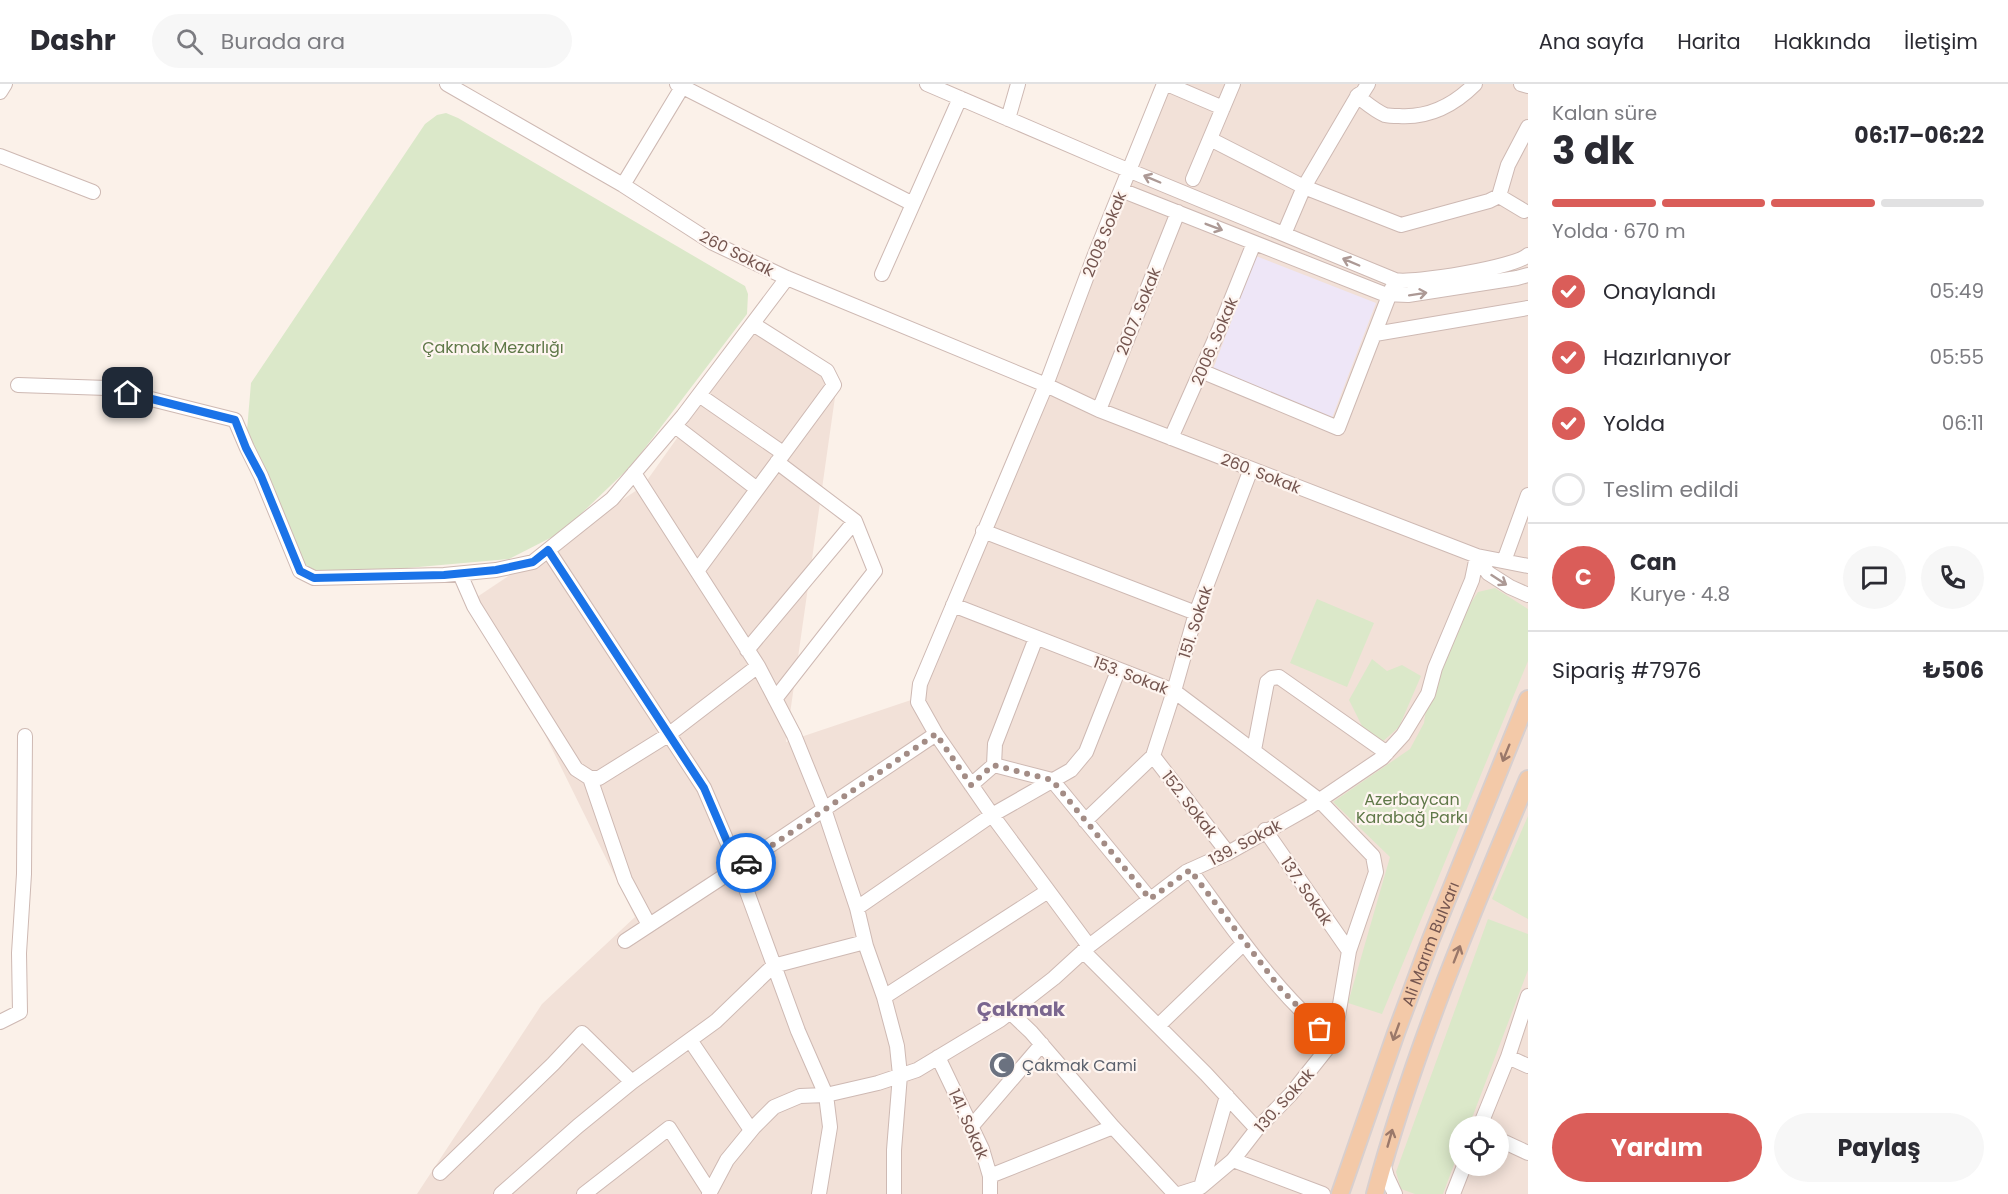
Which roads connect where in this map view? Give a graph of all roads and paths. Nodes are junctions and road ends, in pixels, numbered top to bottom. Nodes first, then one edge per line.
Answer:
1 (5, 84) edge
2 (447, 84) edge
3 (927, 84) edge
4 (1018, 84) edge
5 (1166, 84) edge
6 (1233, 84) edge
7 (1368, 84) edge
8 (1475, 84) edge
9 (1521, 84) edge
10 (681, 85) edge
11 (1528, 86) edge
12 (0, 92) edge
13 (1358, 92) edge
14 (960, 98) junction
15 (1222, 108) junction
16 (1008, 118) junction
17 (1528, 127) edge
18 (1210, 139) junction
19 (0, 156) edge
20 (1129, 170) junction
21 (1193, 179) dead end
22 (622, 185) junction
23 (1304, 187) junction
24 (1121, 190) junction
25 (93, 192) dead end
26 (1499, 196) junction
27 (913, 204) junction
28 (1524, 211) dead end
29 (1178, 212) junction
30 (1284, 234) junction
31 (1254, 243) junction
32 (1528, 255) edge
33 (882, 274) dead end
34 (1528, 275) edge
35 (787, 278) junction
36 (1395, 280) junction
37 (1390, 295) junction
38 (1528, 308) edge
39 (753, 324) junction
40 (1374, 334) junction
41 (1202, 371) junction
42 (1046, 385) junction
43 (18, 386) dead end
44 (699, 395) junction
45 (1099, 410) junction
46 (675, 426) junction
47 (1172, 438) junction
48 (780, 458) junction
49 (1251, 469) junction
50 (634, 473) junction
51 (757, 489) junction
52 (1528, 495) edge
53 (855, 521) junction
54 (983, 531) junction
55 (548, 550) junction
56 (1478, 555) junction
57 (1504, 561) junction
58 (1528, 566) edge
59 (697, 571) junction
60 (460, 574) junction
61 (1528, 595) edge
62 (953, 605) junction
63 (1196, 613) junction
64 (1036, 638) junction
65 (747, 650) junction
66 (758, 666) junction
67 (1118, 671) junction
68 (1174, 691) junction
69 (775, 699) junction
70 (1528, 699) edge
71 (936, 734) junction
72 (668, 735) junction
73 (25, 736) dead end
74 (1254, 750) junction
75 (1387, 753) junction
76 (1153, 756) junction
77 (993, 765) junction
78 (590, 778) junction
79 (1528, 779) edge
80 (1052, 780) junction
81 (971, 785) junction
82 (1319, 800) junction
83 (824, 809) junction
84 (992, 815) junction
85 (1085, 821) junction
86 (1266, 830) junction
87 (1228, 853) junction
88 (738, 867) junction
89 (1190, 870) junction
90 (1376, 872) joint
91 (1048, 891) junction
92 (1150, 899) junction
93 (857, 908) junction
94 (649, 926) junction
95 (625, 941) dead end
96 (865, 942) junction
97 (1244, 943) junction
98 (1086, 949) junction
99 (1349, 951) junction
100 (773, 966) junction
101 (1528, 996) edge
102 (884, 997) junction
103 (1010, 1012) junction
104 (0, 1022) edge
105 (1158, 1026) junction
106 (690, 1040) junction
107 (1334, 1040) junction
108 (1042, 1044) junction
109 (938, 1057) junction
110 (1508, 1057) junction
111 (1528, 1066) edge
112 (900, 1076) junction
113 (632, 1082) junction
114 (826, 1095) junction
115 (1227, 1096) junction
116 (1484, 1116) edge
117 (971, 1127) junction
118 (1113, 1127) junction
119 (1257, 1129) junction
120 (751, 1130) junction
121 (1509, 1144) edge
122 (1528, 1153) edge
123 (1233, 1160) junction
124 (1383, 1162) junction
125 (440, 1173) dead end
126 (990, 1176) junction
127 (1460, 1176) edge
128 (1201, 1187) junction
129 (710, 1193) edge
130 (1182, 1193) edge
131 (501, 1194) edge
132 (584, 1194) edge
133 (819, 1194) edge
134 (894, 1194) edge
135 (990, 1194) edge
136 (1323, 1194) edge
137 (1341, 1194) edge
138 (1375, 1194) edge
139 (1395, 1194) edge
140 (1453, 1194) edge

1 - 12 street
2 - 22 street, 260 Sokak
3 - 14 street
4 - 16 street
5 - 15 street
5 - 20 street, 2008 Sokak
6 - 15 street
7 - 13 street
8 - 13 street
9 - 11 street
10 - 22 street
10 - 27 street
13 - 23 street
14 - 16 street
14 - 27 street
15 - 18 street
16 - 20 street
17 - 26 street
18 - 21 street
18 - 23 street
19 - 25 street
20 - 24 street, 2008 Sokak
30 -> 20 street
22 - 35 street, 260 Sokak
23 - 26 street
23 - 30 street
24 - 29 street
24 - 42 street, 2008 Sokak
26 - 28 street
27 - 33 street
29 -> 31 street
29 - 45 street, 2007. Sokak
36 -> 30 street
31 - 37 street
31 - 41 street, 2006. Sokak
32 - 36 street
37 -> 34 street
35 - 39 street
35 - 42 street, 260 Sokak
36 - 37 street
37 - 40 street
38 - 40 street
39 - 44 street
39 - 48 street
40 - 41 street
41 - 47 street, 2006. Sokak
42 - 45 street, 260. Sokak
42 - 54 street, 2008 Sokak
43 - 60 street
44 - 46 street
44 - 48 street
45 - 47 street, 260. Sokak
46 - 50 street
46 - 51 street
47 - 49 street, 260. Sokak
48 - 51 street
48 - 53 street
49 - 56 street, 260. Sokak
49 - 63 street, 151. Sokak
50 - 55 street
50 - 59 street
51 - 59 street
52 - 57 street
53 - 65 street
53 - 69 street
54 - 62 street, 2008 Sokak
54 - 63 street
55 - 60 street
55 - 72 street
56 - 57 street, 260. Sokak
56 -> 61 street
56 - 75 street, 139. Sokak
57 - 58 street, 260. Sokak
59 - 65 street
60 - 78 street
62 - 64 street, 153. Sokak
62 - 71 street, 2008 Sokak
63 - 68 street, 151. Sokak
64 - 67 street, 153. Sokak
64 - 77 street
65 - 66 street
66 - 69 street
66 - 72 street
67 - 68 street, 153. Sokak
67 - 80 street
68 - 74 street, 153. Sokak
68 - 76 street, 151. Sokak
69 - 83 street
70 -> 137 main road, Ali Marım Bulvarı
71 - 81 street, 2008 Sokak
71 - 83 street
72 - 78 street
72 - 88 street
73 - 104 street
74 - 75 street
74 - 82 street, 153. Sokak
75 - 82 street, 139. Sokak
76 - 85 street, 151. Sokak
76 - 87 street, 152. Sokak
77 - 80 street
77 - 81 street
78 - 94 street
124 -> 79 main road, Ali Marım Bulvarı
80 - 84 street
80 - 85 street
81 - 84 street, 2008 Sokak
82 - 86 street, 139. Sokak
82 - 90 street, 153. Sokak
83 - 88 street
83 - 93 street
84 - 91 street, 2008 Sokak
84 - 93 street
85 - 92 street
86 - 87 street, 139. Sokak
86 - 99 street, 137. Sokak
87 - 89 street, 139. Sokak
88 - 94 street
88 - 100 street
89 - 92 street, 139. Sokak
89 - 97 street
90 - 99 street, 130. Sokak
91 - 98 street, 2008 Sokak
91 - 102 street
92 - 98 street, 139. Sokak
93 - 96 street
94 - 95 street
96 - 100 street
96 - 102 street
97 - 105 street
97 - 107 street
98 - 103 street, 139. Sokak
98 - 105 street, 2008 Sokak
99 - 107 street, 130. Sokak
100 - 106 street
100 - 114 street
101 - 110 street
102 - 112 street
103 - 108 street
103 - 109 street, 139. Sokak
105 - 115 street, 2008 Sokak
106 - 113 street
106 - 120 street
107 - 119 street, 130. Sokak
108 - 117 street
108 - 118 street
109 - 112 street, 139. Sokak
109 - 117 street, 141. Sokak
110 - 111 street
110 - 116 street
112 - 114 street, 139. Sokak
112 - 134 street
113 - 125 street
113 - 131 street
114 - 120 street, 139. Sokak
114 - 133 street
115 - 119 street, 2008 Sokak
115 - 128 street
117 - 126 street, 141. Sokak
118 - 126 street
118 - 130 street
119 - 123 street, 130. Sokak
120 - 129 street, 139. Sokak
121 - 122 street
123 - 128 street, 130. Sokak
123 - 136 street
124 - 138 main road, Ali Marım Bulvarı
124 - 139 street
126 - 135 street, 141. Sokak
127 - 140 street
128 - 130 street, 130. Sokak
129 - 132 street

